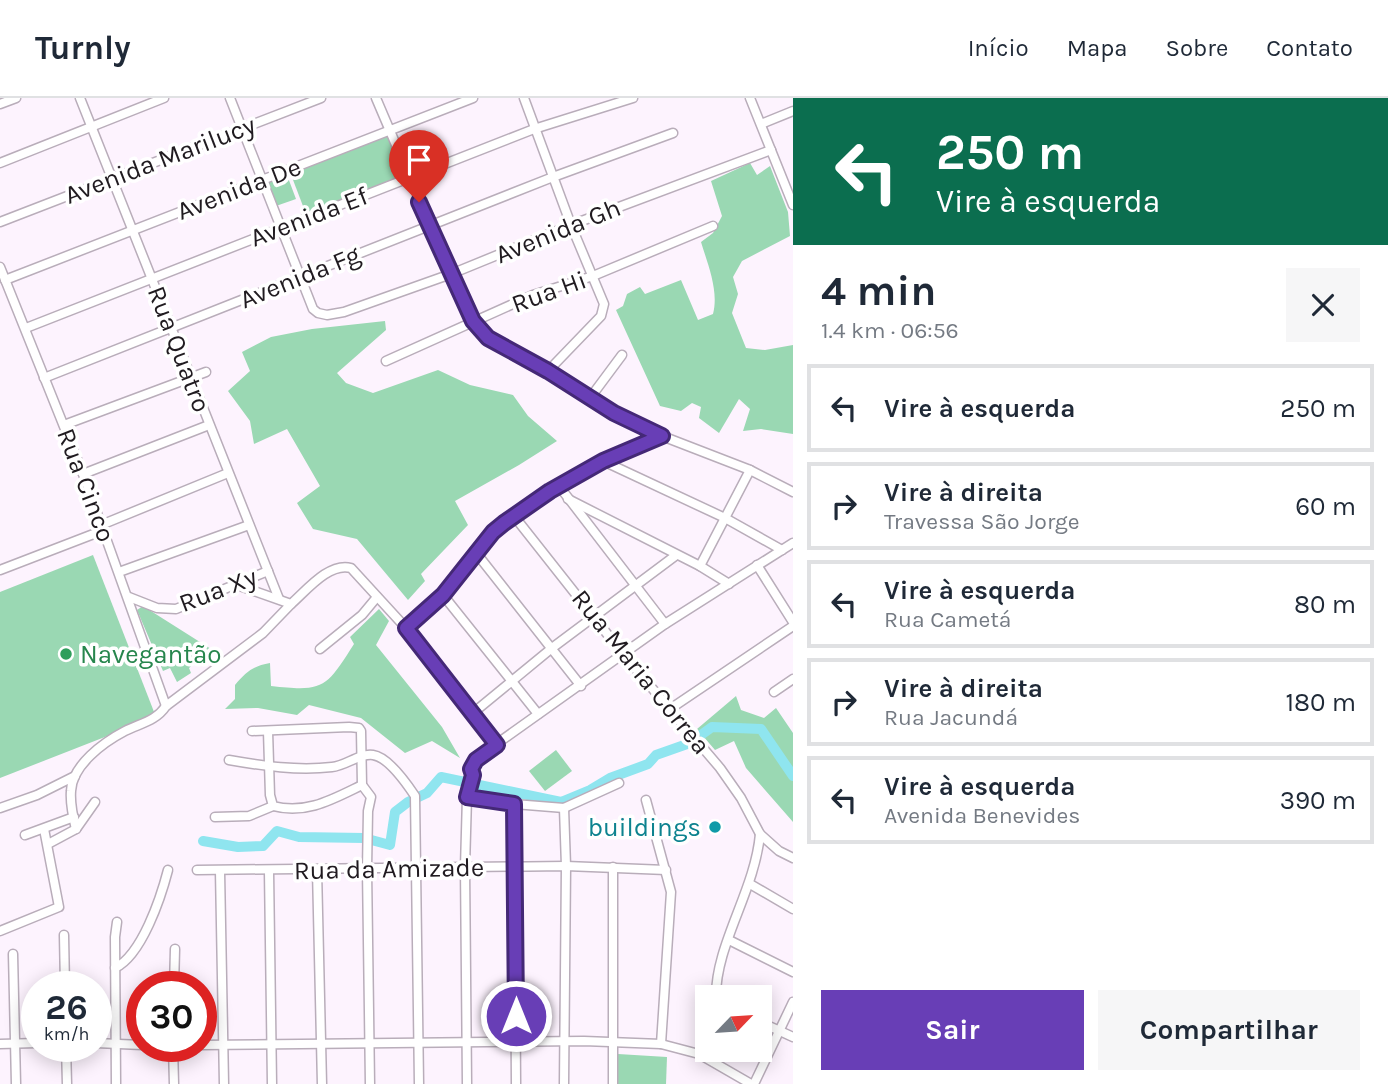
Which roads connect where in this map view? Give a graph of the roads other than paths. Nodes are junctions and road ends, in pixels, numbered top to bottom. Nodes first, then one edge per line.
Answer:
1 (16, 98) edge
2 (80, 98) edge
3 (164, 98) edge
4 (230, 98) edge
5 (321, 98) edge
6 (376, 98) edge
7 (473, 98) edge
8 (524, 98) edge
9 (633, 98) edge
10 (750, 98) edge
11 (0, 104) edge
12 (793, 111) edge
13 (761, 124) junction
14 (92, 126) junction
15 (243, 127) junction
16 (534, 129) junction
17 (389, 130) junction
18 (673, 133) dead end
19 (771, 150) junction
20 (0, 163) edge
21 (553, 177) junction
22 (408, 178) junction
23 (793, 178) edge
24 (111, 179) junction
25 (263, 180) junction
26 (784, 181) junction
27 (793, 205) edge
28 (0, 222) edge
29 (571, 225) junction
30 (429, 226) junction
31 (713, 226) dead end
32 (281, 228) junction
33 (133, 230) junction
34 (0, 267) edge
35 (450, 274) junction
36 (593, 276) junction
37 (302, 277) junction
38 (152, 279) junction
39 (5, 280) junction
40 (473, 321) junction
41 (26, 328) junction
42 (172, 328) junction
43 (622, 355) dead end
44 (386, 361) dead end
45 (548, 371) junction
46 (206, 372) dead end
47 (44, 378) junction
48 (190, 379) junction
49 (590, 398) junction
50 (64, 425) junction
51 (209, 425) junction
52 (662, 436) junction
53 (603, 461) junction
54 (750, 470) junction
55 (228, 473) junction
56 (83, 474) junction
57 (559, 486) junction
58 (793, 492) edge
59 (568, 499) junction
60 (514, 516) junction
61 (725, 518) junction
62 (249, 525) junction
63 (102, 528) junction
64 (793, 543) edge
65 (782, 550) junction
66 (477, 554) junction
67 (676, 555) junction
68 (757, 565) junction
69 (700, 566) junction
70 (0, 570) edge
71 (268, 571) junction
72 (120, 572) junction
73 (636, 584) junction
74 (729, 584) junction
75 (237, 585) junction
76 (443, 595) junction
77 (128, 597) junction
78 (377, 597) junction
79 (279, 599) junction
80 (291, 604) junction
81 (595, 615) junction
82 (665, 624) junction
83 (793, 624) edge
84 (406, 628) junction
85 (320, 649) dead end
86 (551, 649) junction
87 (624, 654) junction
88 (793, 679) edge
89 (512, 680) junction
90 (581, 686) junction
91 (774, 692) dead end
92 (166, 706) junction
93 (670, 709) junction
94 (472, 713) junction
95 (538, 714) junction
96 (252, 731) dead end
97 (268, 731) junction
98 (497, 745) junction
99 (362, 756) junction
100 (229, 760) dead end
101 (268, 766) junction
102 (75, 776) junction
103 (619, 783) dead end
104 (362, 785) junction
105 (467, 797) junction
106 (646, 800) dead end
107 (95, 802) dead end
108 (514, 804) junction
109 (273, 806) junction
110 (564, 807) junction
111 (0, 808) edge
112 (74, 817) junction
113 (215, 817) dead end
114 (44, 829) junction
115 (76, 829) junction
116 (760, 834) junction
117 (25, 835) dead end
118 (48, 844) junction
119 (793, 858) edge
120 (566, 866) junction
121 (465, 867) junction
122 (613, 867) junction
123 (416, 868) junction
124 (515, 868) junction
125 (368, 869) junction
126 (169, 870) dead end
127 (197, 870) dead end
128 (317, 870) junction
129 (666, 870) junction
130 (220, 871) junction
131 (269, 871) junction
132 (750, 884) junction
133 (793, 909) edge
134 (117, 922) dead end
135 (0, 930) edge
136 (64, 935) dead end
137 (729, 940) junction
138 (175, 949) dead end
139 (13, 954) dead end
140 (115, 968) junction
141 (65, 971) edge
142 (174, 971) edge
143 (793, 972) edge
144 (717, 985) edge
145 (793, 1002) edge
146 (772, 1027) edge
147 (779, 1030) junction
148 (793, 1037) edge
149 (516, 1041) junction
150 (563, 1041) junction
151 (613, 1042) junction
152 (112, 1043) edge
153 (116, 1043) junction
154 (322, 1043) junction
155 (419, 1043) junction
156 (466, 1043) junction
157 (0, 1044) edge
158 (15, 1044) junction
159 (21, 1044) edge
160 (126, 1044) edge
161 (217, 1044) edge
162 (223, 1044) junction
163 (370, 1044) junction
164 (661, 1044) junction
165 (272, 1046) junction
166 (695, 1053) edge
167 (66, 1062) edge
168 (173, 1062) edge
169 (713, 1062) edge
170 (16, 1084) edge
171 (67, 1084) edge
172 (116, 1084) edge
173 (174, 1084) edge
174 (224, 1084) edge
175 (272, 1084) edge
176 (322, 1084) edge
177 (370, 1084) edge
178 (419, 1084) edge
179 (467, 1084) edge
180 (516, 1084) edge
181 (564, 1084) edge
182 (613, 1084) edge
183 (752, 1084) edge

1 - 11 street
2 - 14 street, Rua Quatro
3 - 14 street
4 - 15 street
5 - 15 street, Avenida Marilucy
6 - 17 street
7 - 17 street, Avenida De
8 - 16 street
9 - 16 street, Avenida Ef
10 - 13 street
12 - 13 street
13 - 19 street
14 - 20 street
14 - 24 street, Rua Quatro
15 - 24 street, Avenida Marilucy
15 - 25 street
16 - 21 street
16 - 22 street, Avenida Ef
17 - 22 street
17 - 25 street, Avenida De
18 - 21 street, Avenida Fg
19 - 26 street
19 - 29 street, Avenida Gh
21 - 29 street
21 - 30 street, Avenida Fg
22 - 30 street
22 - 32 street, Avenida Ef
23 - 26 street
24 - 28 street, Avenida Marilucy
24 - 33 street, Rua Quatro
25 - 32 street
25 - 33 street, Avenida De
26 - 27 street
29 - 35 street, Avenida Gh
29 - 36 street
30 - 35 street
30 - 37 street, Avenida Fg
31 - 36 street, Rua Hi
32 - 37 street
32 - 38 street, Avenida Ef
33 - 38 street, Rua Quatro
33 - 39 street, Avenida De
34 - 39 street, Rua Cinco
35 - 37 street, Avenida Gh
35 - 40 street
36 - 40 street, Rua Hi
36 - 45 street
37 - 42 street, Avenida Fg
38 - 41 street, Avenida Ef
38 - 42 street, Rua Quatro
39 - 41 street, Rua Cinco
40 - 44 street, Rua Hi
40 - 45 street
41 - 47 street, Rua Cinco
42 - 47 street, Avenida Fg
42 - 48 street, Rua Quatro
43 - 49 street
45 - 49 street
46 - 48 street
47 - 50 street, Rua Cinco
48 - 50 street
48 - 51 street, Rua Quatro
49 - 52 street
50 - 56 street, Rua Cinco
51 - 55 street, Rua Quatro
51 - 56 street
52 - 53 street
52 - 54 street
53 - 57 street
53 - 61 street
54 - 58 street
54 - 61 street
55 - 62 street, Rua Quatro
55 - 63 street
56 - 63 street, Rua Cinco
57 - 59 street
57 - 60 street
59 - 67 street
59 - 73 street
60 - 66 street
60 - 81 street, Rua Maria Correa
61 - 65 street
61 - 69 street
62 - 71 street, Rua Quatro
62 - 72 street
63 - 70 street
63 - 72 street, Rua Cinco
64 - 65 street
65 - 68 street
66 - 76 street
66 - 86 street
67 - 69 street
67 - 73 street
68 - 74 street
68 - 83 street
69 - 74 street
71 - 75 street, Rua Xy
71 - 79 street, Rua Quatro
72 - 77 street, Rua Cinco
73 - 81 street
73 - 82 street
74 - 82 street
75 - 77 street, Rua Xy
75 - 79 street
76 - 84 street
76 - 89 street
77 - 92 street, Rua Cinco
78 - 80 street
78 - 84 street
78 - 85 street
79 - 80 street
80 - 92 street
81 - 86 street
81 - 87 street, Rua Maria Correa
82 - 87 street
83 - 93 street
84 - 94 street
86 - 89 street
86 - 90 street
87 - 90 street
87 - 93 street, Rua Maria Correa
88 - 91 street
89 - 94 street
89 - 95 street
90 - 95 street
92 - 102 street
93 - 116 street, Rua Maria Correa
94 - 98 street
95 - 98 street
96 - 97 street
97 - 99 street
97 - 101 street
98 - 105 street
99 - 101 street
99 - 104 street
99 - 123 street
100 - 101 street
101 - 109 street
102 - 111 street
102 - 112 street
103 - 110 street
104 - 109 street
104 - 125 street
105 - 108 street
105 - 121 street
106 - 129 street
107 - 115 street
108 - 110 street
108 - 124 street
109 - 113 street
110 - 120 street
112 - 114 street
112 - 115 street
114 - 117 street
114 - 118 street
115 - 118 street
116 - 119 street
116 - 132 street
118 - 135 street
120 - 122 street, Rua da Amizade
120 - 124 street, Rua da Amizade
120 - 150 street
121 - 123 street, Rua da Amizade
121 - 124 street, Rua da Amizade
121 - 156 street
122 - 129 street, Rua da Amizade
122 - 151 street
123 - 125 street, Rua da Amizade
123 - 155 street
124 - 149 street
125 - 128 street, Rua da Amizade
125 - 163 street
126 - 140 street
127 - 130 street, Rua da Amizade
128 - 131 street, Rua da Amizade
128 - 154 street
129 - 164 street
130 - 131 street, Rua da Amizade
130 - 162 street
131 - 165 street
132 - 133 street
132 - 137 street
134 - 140 street
136 - 141 street
137 - 143 street
137 - 144 street
138 - 142 street
139 - 158 street
140 - 153 street
145 - 147 street
146 - 147 street
147 - 148 street
147 - 183 street
149 - 150 street
149 - 156 street
149 - 180 street
150 - 151 street
150 - 181 street
151 - 164 street
151 - 182 street
152 - 153 street
153 - 160 street
153 - 172 street
154 - 163 street
154 - 165 street
154 - 176 street
155 - 156 street
155 - 163 street
155 - 178 street
156 - 179 street
157 - 158 street
158 - 159 street
158 - 170 street
161 - 162 street
162 - 165 street
162 - 174 street
163 - 177 street
164 - 166 street
165 - 175 street
167 - 171 street
168 - 173 street
169 - 183 street

